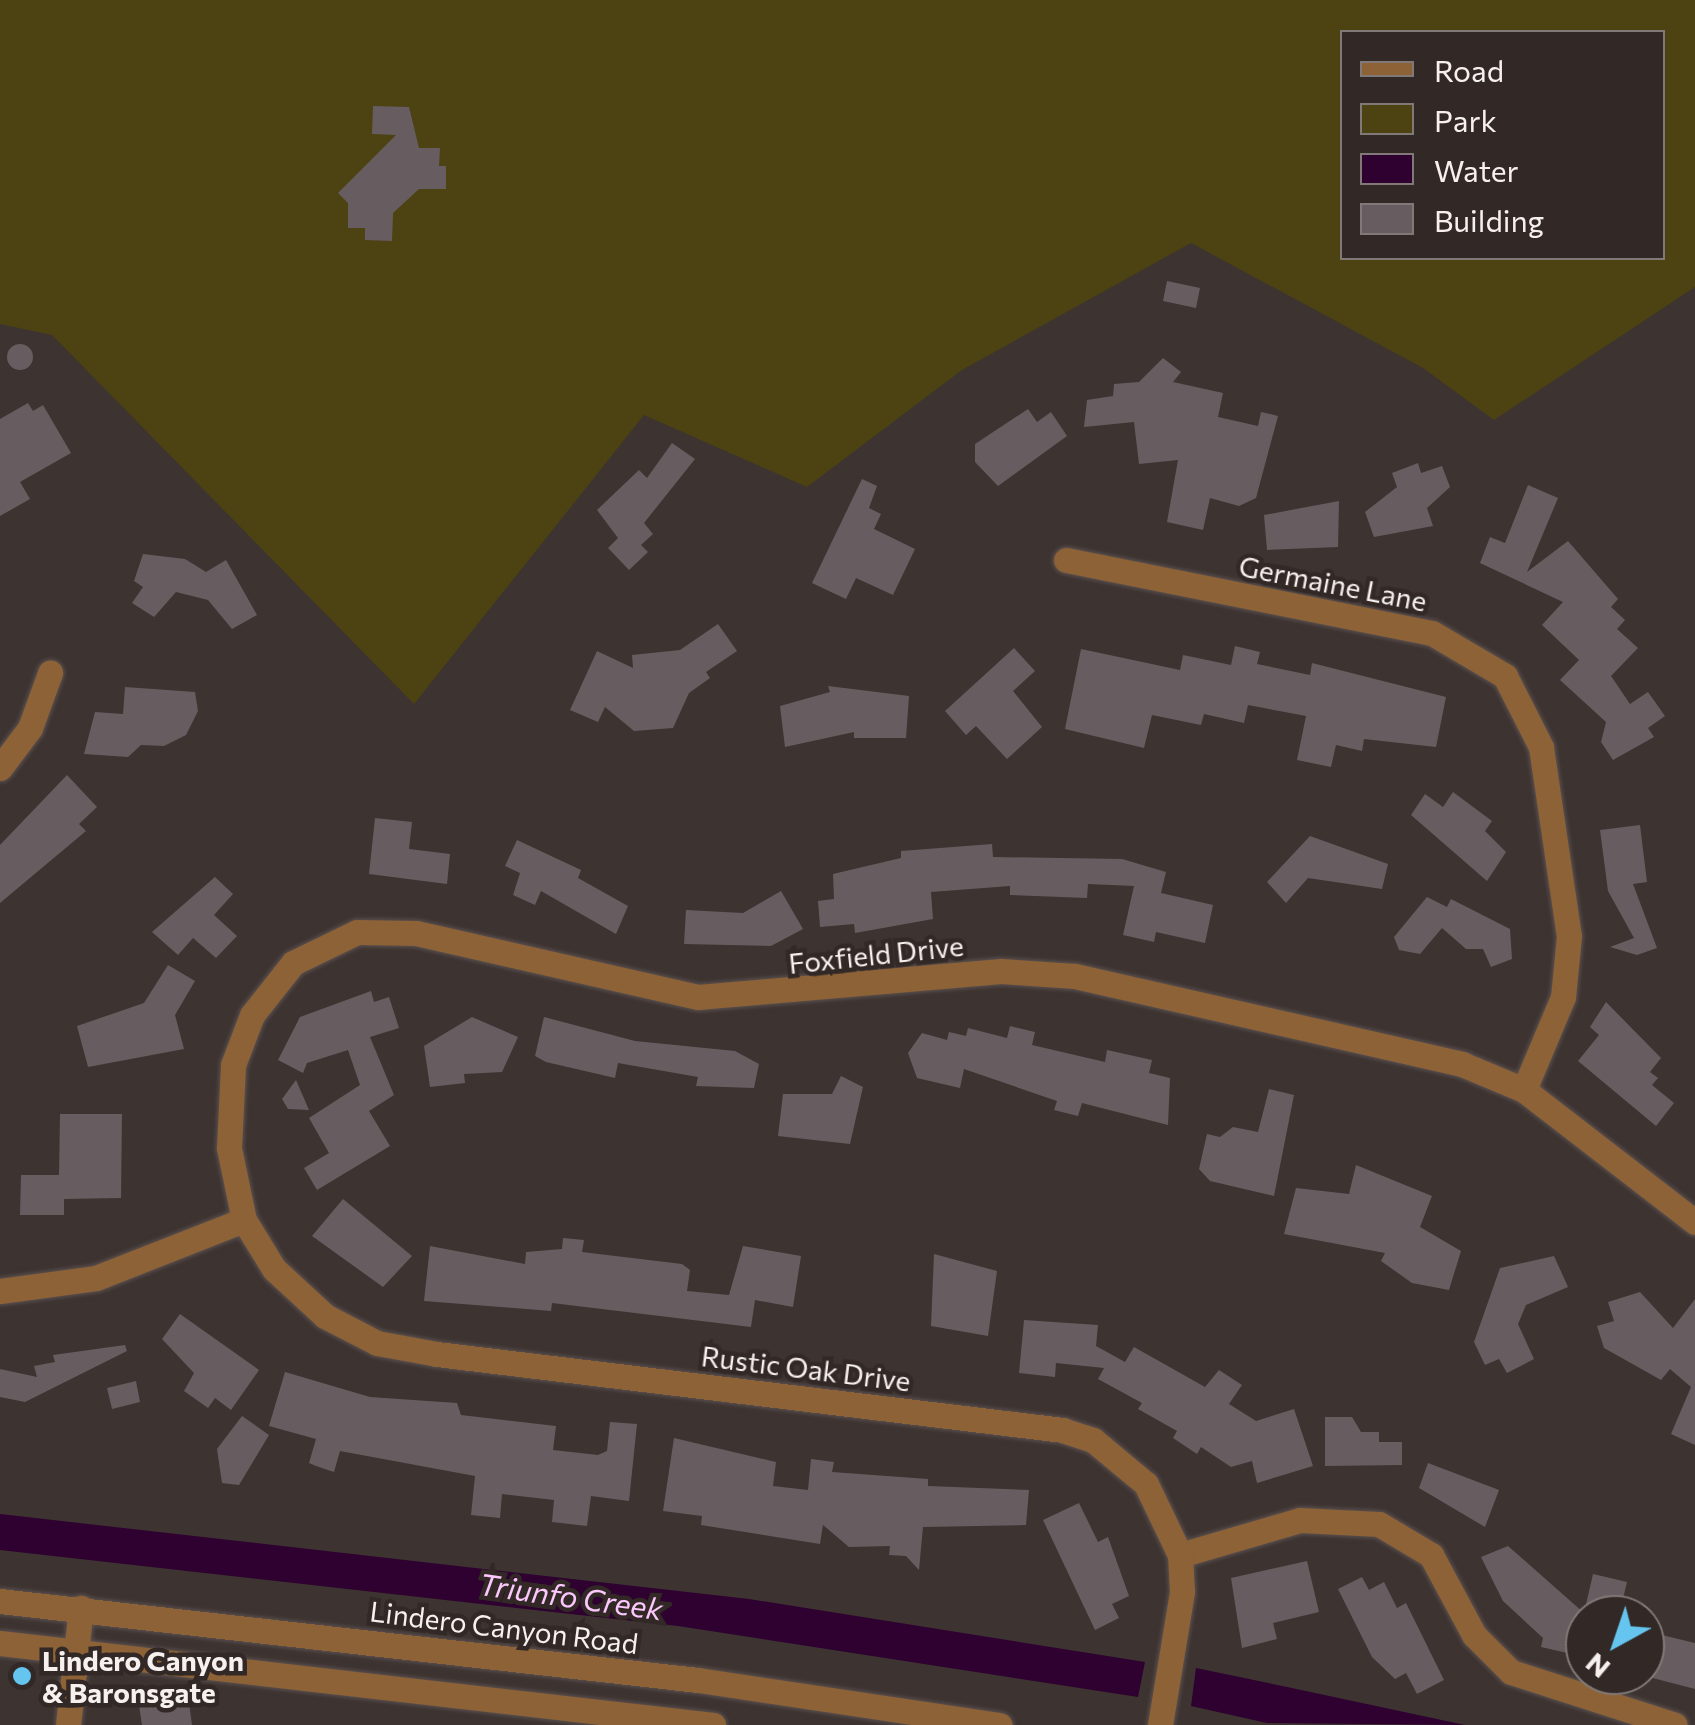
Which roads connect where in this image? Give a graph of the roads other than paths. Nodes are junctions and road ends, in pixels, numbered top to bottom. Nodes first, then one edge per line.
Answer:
1 (1066, 560) dead end
2 (50, 673) dead end
3 (0, 768) edge
4 (1524, 1090) junction
5 (244, 1220) junction
6 (1695, 1222) edge
7 (0, 1291) edge
8 (1180, 1554) junction
9 (0, 1601) edge
10 (81, 1608) junction
11 (0, 1643) edge
12 (78, 1649) junction
13 (68, 1725) edge
14 (713, 1725) edge
15 (1000, 1725) edge
16 (1160, 1725) edge
17 (1674, 1725) edge

1 - 4 street, Germaine Lane
2 - 3 street
4 - 5 street, Foxfield Drive
4 - 6 street, Foxfield Drive
5 - 7 street
5 - 8 street, Rustic Oak Drive
8 - 16 street, Rustic Oak Drive
8 - 17 street
9 - 10 street, Lindero Canyon Road
10 - 12 street
10 - 15 street, Lindero Canyon Road
11 - 12 street
12 - 13 street
12 - 14 street

